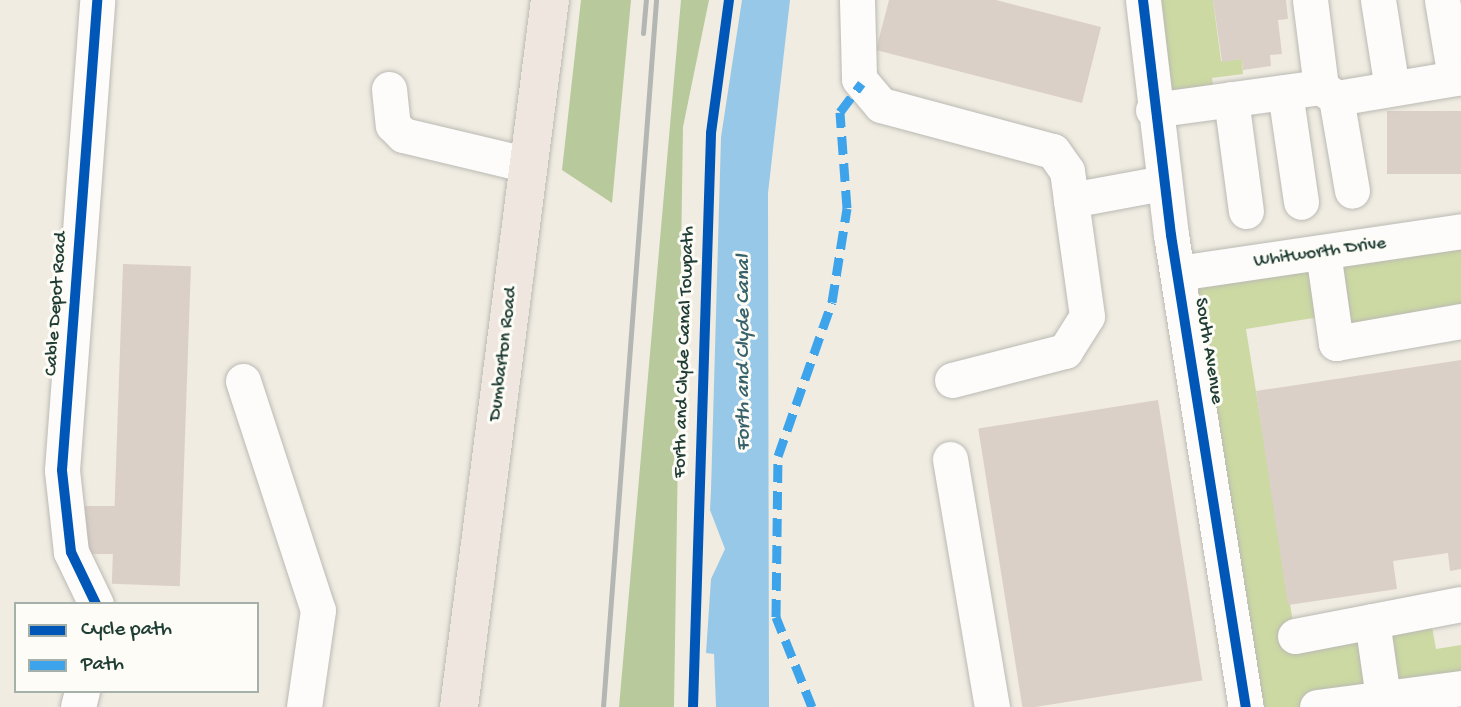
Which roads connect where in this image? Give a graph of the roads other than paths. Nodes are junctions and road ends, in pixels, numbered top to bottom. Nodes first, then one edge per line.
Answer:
1 (97, 0) edge
2 (550, 0) edge
3 (857, 0) edge
4 (1143, 0) edge
5 (1310, 0) edge
6 (1378, 0) edge
7 (1443, 0) edge
8 (1458, 77) edge
9 (1392, 88) junction
10 (389, 89) dead end
11 (1284, 92) junction
12 (1329, 92) junction
13 (1231, 99) junction
14 (1153, 110) junction
15 (529, 165) junction
16 (1163, 183) junction
17 (1352, 191) dead end
18 (1071, 200) junction
19 (1301, 201) dead end
20 (1246, 211) dead end
21 (1461, 232) edge
22 (1323, 252) junction
23 (1178, 274) junction
24 (1461, 321) edge
25 (952, 380) dead end
26 (243, 381) dead end
27 (950, 459) dead end
28 (95, 602) edge
29 (1461, 604) edge
30 (1371, 621) junction
31 (1295, 636) dead end
32 (1461, 688) edge
33 (1383, 697) junction
34 (304, 707) edge
35 (459, 707) edge
36 (992, 707) edge
37 (1246, 707) edge
38 (1317, 707) edge

1 - 28 street, Cable Depot Road
2 - 15 main road, Dumbarton Road
3 - 18 street
4 - 14 street, South Avenue
5 - 12 street
6 - 9 street
7 - 8 street
8 - 9 street
9 - 12 street
10 - 15 street
11 - 12 street
11 - 13 street
11 - 19 street
12 - 17 street
13 - 14 street
13 - 20 street
14 - 16 street, South Avenue
15 - 35 main road, Dumbarton Road
16 - 18 street
16 - 23 street, South Avenue
18 - 25 street
21 - 22 street, Whitworth Drive
22 - 23 street, Whitworth Drive
22 - 24 street
23 - 37 street, South Avenue
26 - 34 street
27 - 36 street
29 - 30 street
30 - 31 street
30 - 33 street
32 - 33 street
33 - 38 street

